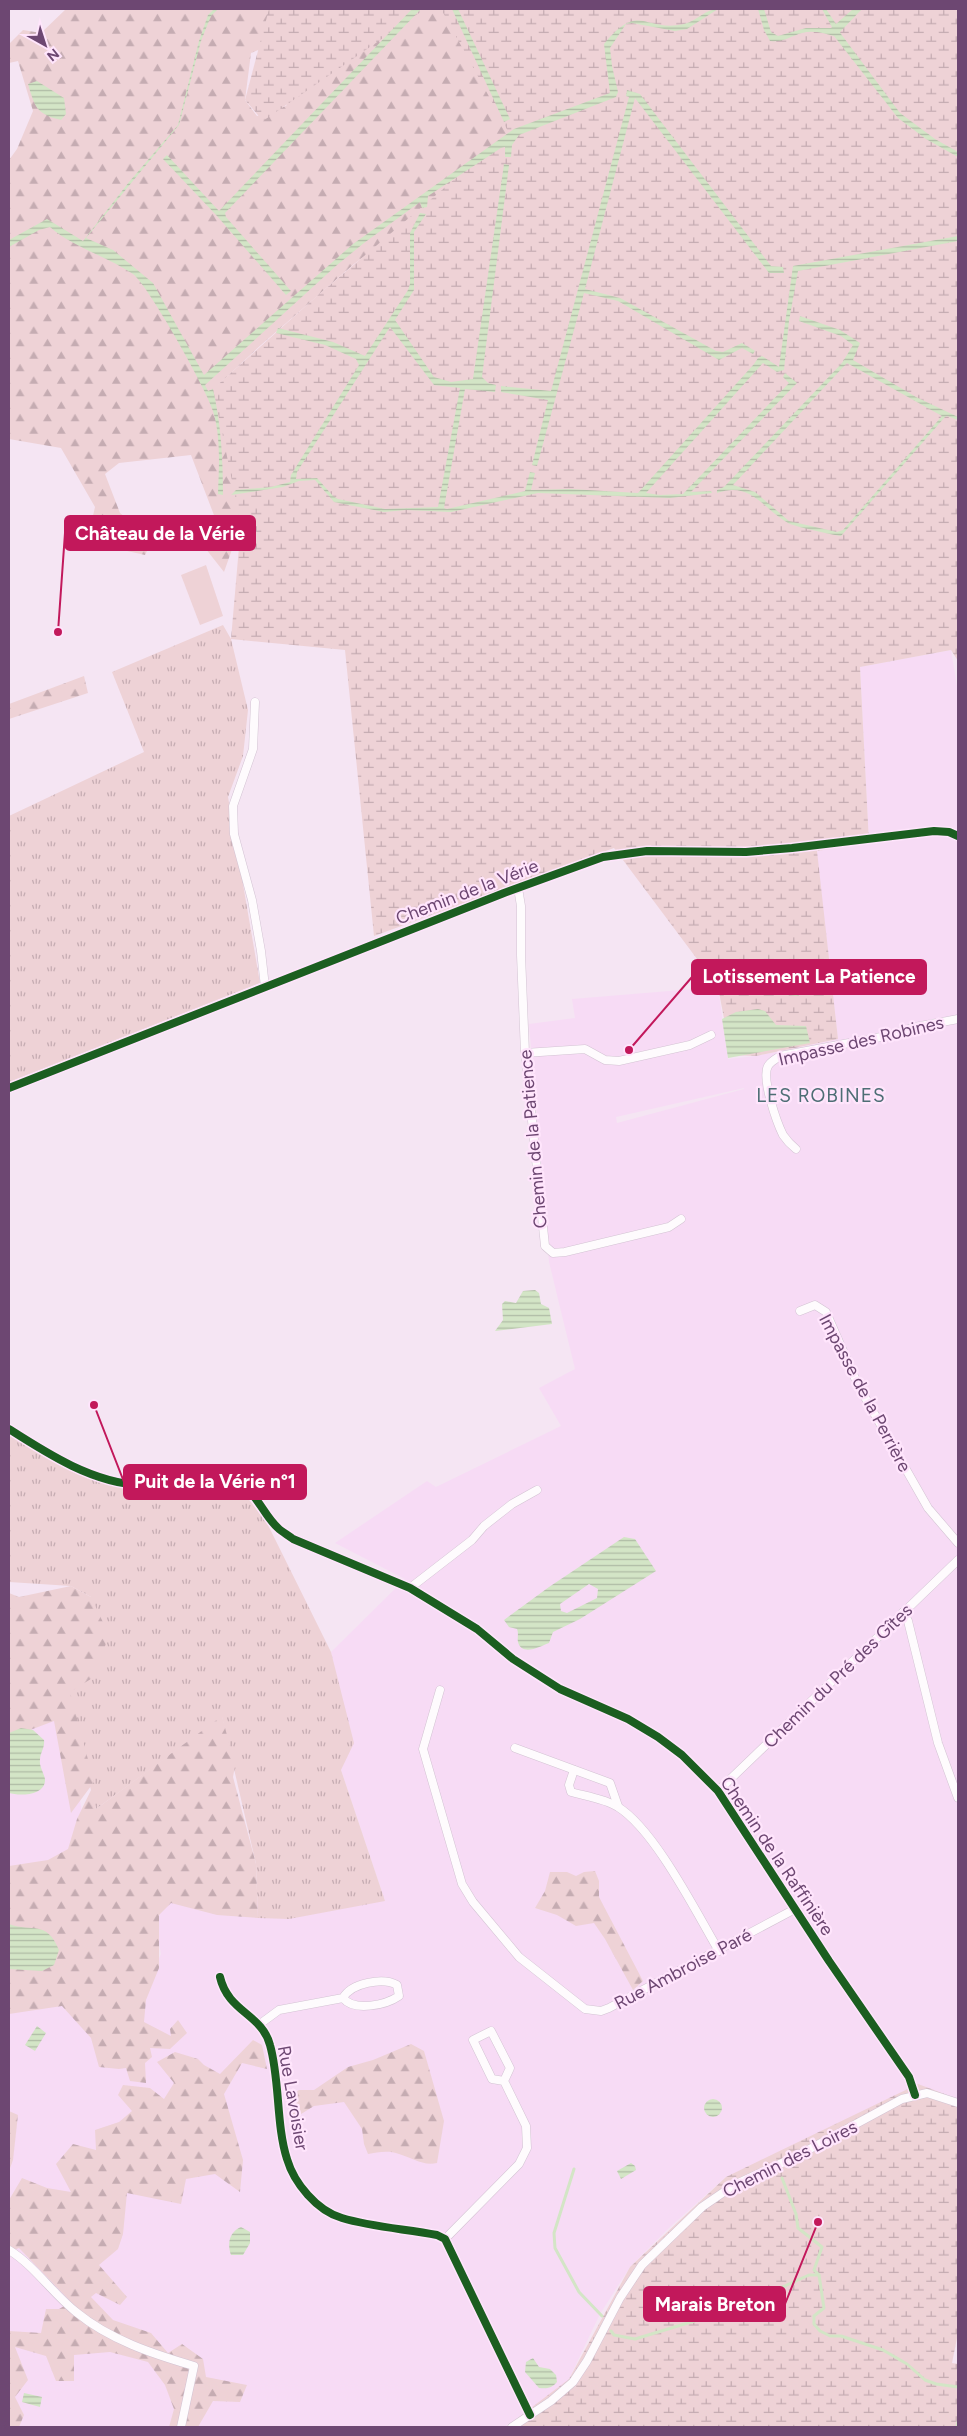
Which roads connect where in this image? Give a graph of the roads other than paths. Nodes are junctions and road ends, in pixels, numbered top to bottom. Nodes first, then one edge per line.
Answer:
1 (255, 702) dead end
2 (958, 836) edge
3 (518, 888) junction
4 (265, 987) junction
5 (958, 1019) edge
6 (711, 1035) dead end
7 (525, 1053) junction
8 (9, 1088) edge
9 (796, 1150) dead end
10 (681, 1219) dead end
11 (800, 1310) dead end
12 (9, 1429) edge
13 (537, 1490) dead end
14 (958, 1543) edge
15 (958, 1560) edge
16 (410, 1588) junction
17 (903, 1612) junction
18 (440, 1690) dead end
19 (515, 1748) dead end
20 (574, 1770) junction
21 (718, 1791) junction
22 (958, 1798) edge
23 (618, 1806) junction
24 (796, 1909) junction
25 (719, 1951) junction
26 (220, 1977) dead end
27 (343, 1998) junction
28 (260, 2024) junction
29 (504, 2081) junction
30 (915, 2095) junction
31 (958, 2103) edge
32 (445, 2239) junction
33 (9, 2250) edge
34 (530, 2415) junction
35 (181, 2427) edge
36 (512, 2427) edge

1 - 4 street
2 - 3 street, Chemin de la Vérie
3 - 4 street, Chemin de la Vérie
3 - 7 street, Chemin de la Patience
4 - 8 street, Chemin de la Vérie
5 - 9 street, Impasse des Robines
6 - 7 street
7 - 10 street, Chemin de la Patience
11 - 14 street, Impasse de la Perrière
12 - 16 street, Chemin de la Raffinière
13 - 16 street
15 - 17 street, Chemin du Pré des Gîtes
16 - 21 street, Chemin de la Raffinière
17 - 21 street, Chemin du Pré des Gîtes
17 - 22 street
18 - 25 street, Rue Ambroise Paré
19 - 20 street
20 - 23 street
20 - 23 street
21 - 24 street, Chemin de la Raffinière
23 - 25 street
24 - 25 street, Rue Ambroise Paré
24 - 30 street, Chemin de la Raffinière
26 - 28 street, Rue Lavoisier
27 - 27 street
27 - 28 street
28 - 32 street, Rue Lavoisier
29 - 29 street
29 - 32 street
30 - 31 street, Chemin des Loires
30 - 34 street, Chemin des Loires
32 - 34 street
33 - 35 street
34 - 36 street, Chemin des Loires

